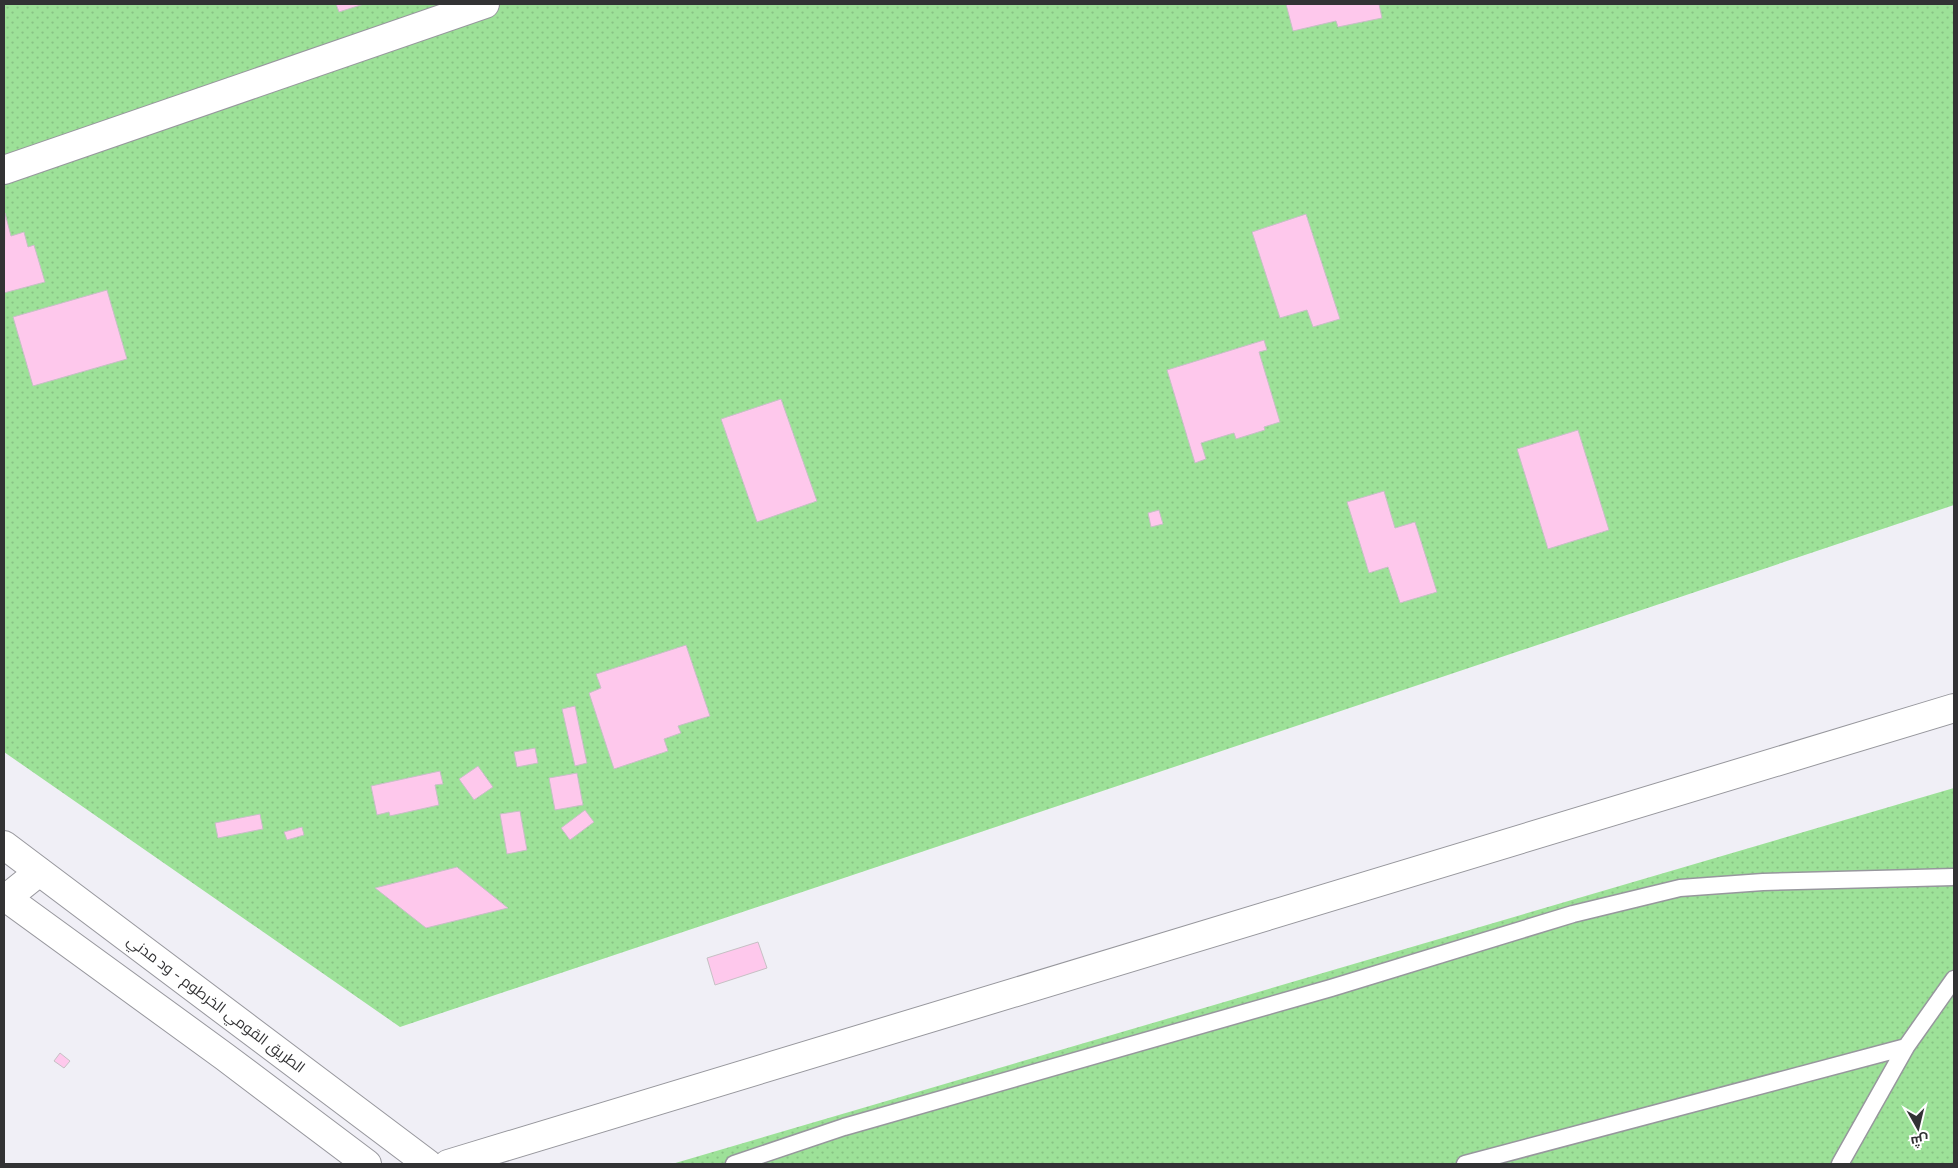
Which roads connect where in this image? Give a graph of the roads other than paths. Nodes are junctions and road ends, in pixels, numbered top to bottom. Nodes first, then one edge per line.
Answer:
1 (484, 4) edge
2 (4, 170) edge
3 (1954, 708) edge
4 (4, 845) edge
5 (39, 872) junction
6 (1954, 878) edge
7 (5, 898) edge
8 (1954, 978) edge
9 (1906, 1047) junction
10 (541, 1137) junction
11 (367, 1164) edge
12 (428, 1164) edge
13 (448, 1164) edge
14 (523, 1164) edge
15 (734, 1164) edge
16 (1465, 1164) edge
17 (1840, 1164) edge

1 - 2 main road
3 - 10 main road
4 - 5 main road, الطريق القومي الخرطوم - ود مدني
5 - 7 main road
5 - 12 main road, الطريق القومي الخرطوم - ود مدني
6 - 15 lane
7 - 11 main road
8 - 9 lane
9 - 16 lane
9 - 17 lane
10 - 13 main road
10 - 14 main road

